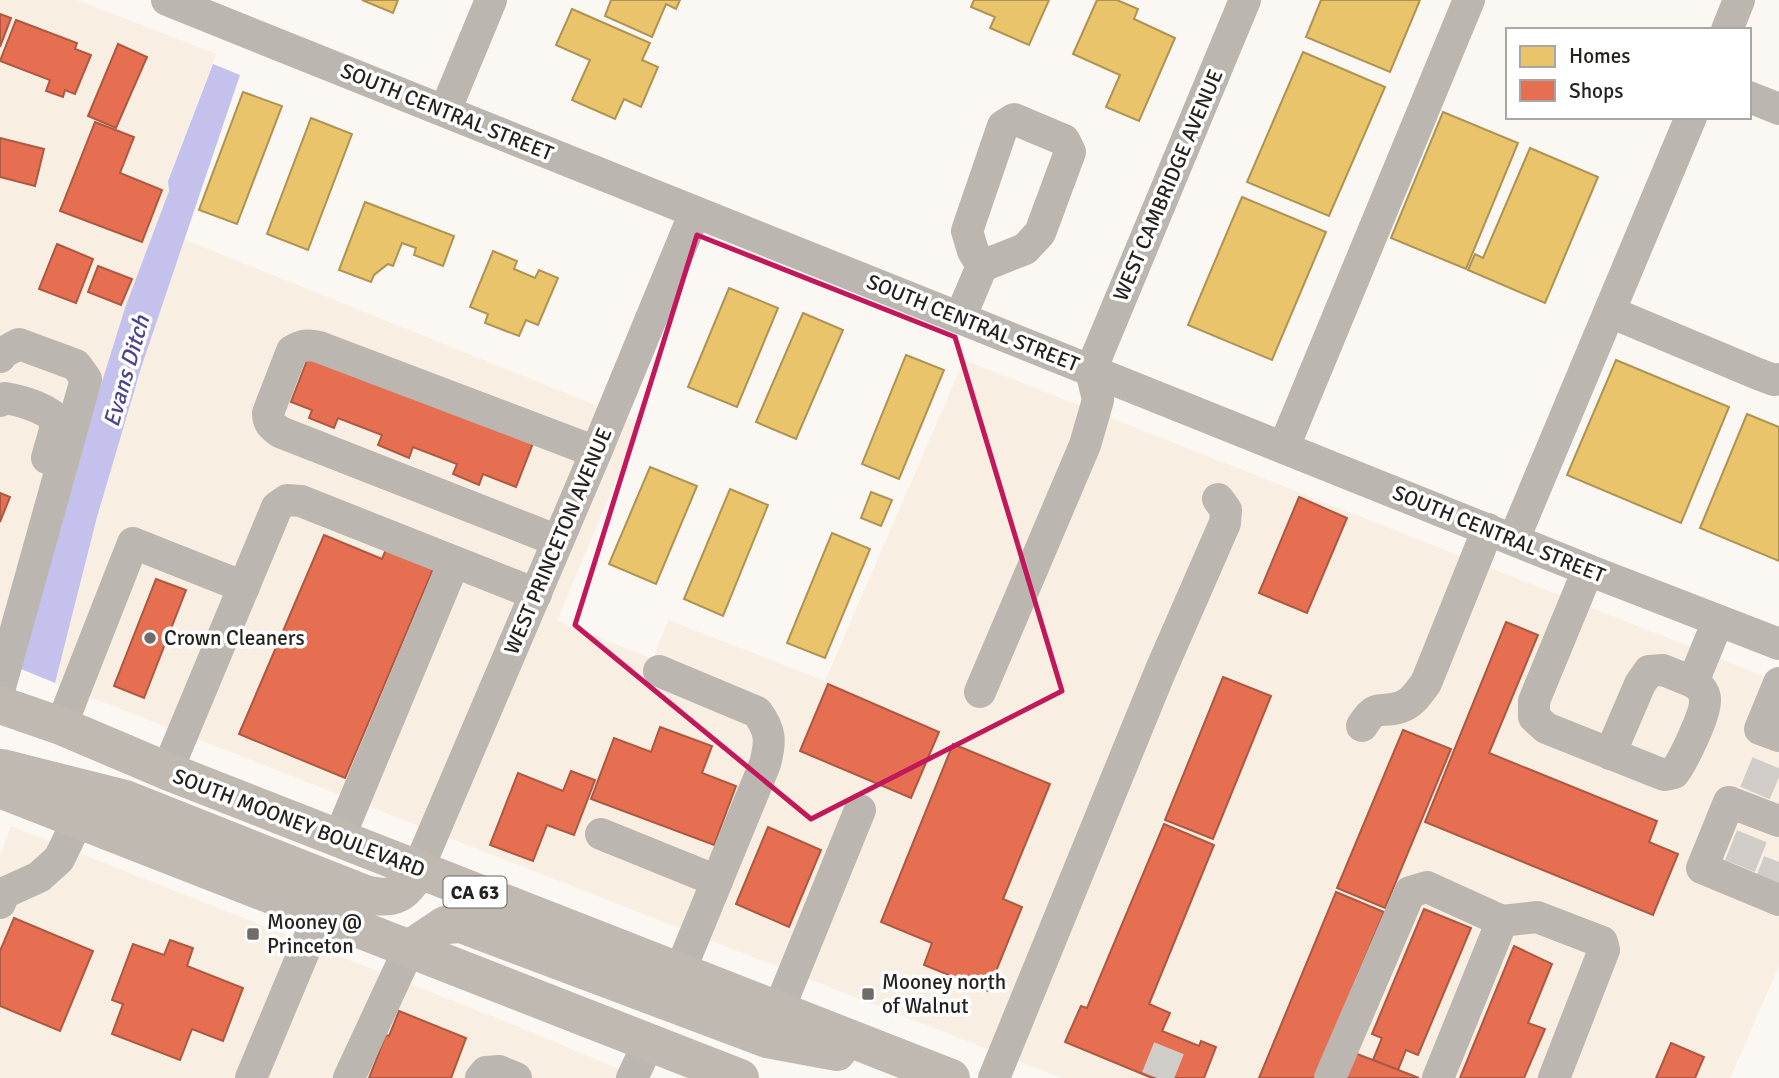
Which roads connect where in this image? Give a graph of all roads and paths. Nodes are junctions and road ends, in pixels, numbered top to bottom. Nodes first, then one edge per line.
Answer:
1 (167, 0) edge
2 (491, 0) edge
3 (1245, 0) edge
4 (1469, 0) edge
5 (1739, 0) edge
6 (1728, 28) edge
7 (1751, 98) edge
8 (1779, 109) edge
9 (445, 111) junction
10 (1689, 119) edge
11 (695, 212) junction
12 (982, 266) dead end
13 (1610, 312) junction
14 (960, 318) junction
15 (0, 357) edge
16 (1091, 370) junction
17 (1779, 379) edge
18 (0, 401) edge
19 (1284, 447) junction
20 (596, 452) junction
21 (1218, 499) dead end
22 (46, 521) junction
23 (1501, 534) junction
24 (558, 541) junction
25 (454, 562) junction
26 (1588, 570) junction
27 (244, 587) junction
28 (536, 594) junction
29 (1718, 621) junction
30 (1779, 644) edge
31 (659, 671) dead end
32 (1693, 682) junction
33 (1779, 683) edge
34 (0, 687) edge
35 (980, 692) dead end
36 (0, 705) edge
37 (61, 726) junction
38 (1362, 726) dead end
39 (1767, 743) tunnel mouth
40 (1610, 754) junction
41 (0, 767) edge
42 (167, 771) junction
43 (0, 789) edge
44 (860, 810) dead end
45 (1757, 810) tunnel mouth
46 (78, 820) junction
47 (601, 834) dead end
48 (340, 838) junction
49 (418, 869) junction
50 (717, 881) junction
51 (1772, 892) edge
52 (0, 903) edge
53 (320, 914) junction
54 (1502, 921) junction
55 (408, 949) junction
56 (674, 986) junction
57 (773, 1025) junction
58 (649, 1042) junction
59 (936, 1072) edge
60 (251, 1078) edge
61 (349, 1078) edge
62 (481, 1078) edge
63 (516, 1078) edge
64 (632, 1078) edge
65 (740, 1078) edge
66 (995, 1078) edge
67 (1330, 1078) edge
68 (1438, 1078) edge
69 (1554, 1078) edge

1 - 9 street, SOUTH CENTRAL STREET
2 - 9 street
3 - 16 street, WEST CAMBRIDGE AVENUE
4 - 19 street
5 - 6 street
7 - 8 street
9 - 11 street, SOUTH CENTRAL STREET
10 - 13 street
11 - 14 street, SOUTH CENTRAL STREET
11 - 20 street, WEST PRINCETON AVENUE
12 - 14 street
13 - 17 street
13 - 23 street
14 - 16 street, SOUTH CENTRAL STREET
15 - 22 street
16 - 19 street, SOUTH CENTRAL STREET
16 - 35 street
18 - 22 street
19 - 23 street, SOUTH CENTRAL STREET
20 - 24 street, WEST PRINCETON AVENUE
20 - 24 street
21 - 66 street
22 - 34 street
23 - 26 street, SOUTH CENTRAL STREET
23 - 38 street
24 - 28 street, WEST PRINCETON AVENUE
25 - 27 street
25 - 28 street
25 - 48 street
26 - 29 street, SOUTH CENTRAL STREET
26 - 40 street
27 - 37 street
27 - 42 street
28 - 49 street, WEST PRINCETON AVENUE
29 - 30 street, SOUTH CENTRAL STREET
29 - 32 street
31 - 50 street
32 - 40 street
32 - 40 street
33 - 39 street
36 - 37 main road, SOUTH MOONEY BOULEVARD / CA 63
37 - 42 main road, SOUTH MOONEY BOULEVARD / CA 63
41 - 49 main road
42 - 48 main road, SOUTH MOONEY BOULEVARD / CA 63
43 - 46 main road
44 - 57 street
45 - 51 street
46 - 52 street
46 - 53 main road
47 - 50 street
48 - 49 main road, SOUTH MOONEY BOULEVARD / CA 63
49 - 56 main road, SOUTH MOONEY BOULEVARD / CA 63
50 - 56 street
53 - 55 main road
53 - 60 street
54 - 67 street
54 - 68 street
54 - 69 street
55 - 56 main road
55 - 58 main road
55 - 61 street
56 - 57 main road
57 - 59 main road
58 - 64 street
58 - 65 main road
62 - 63 street

